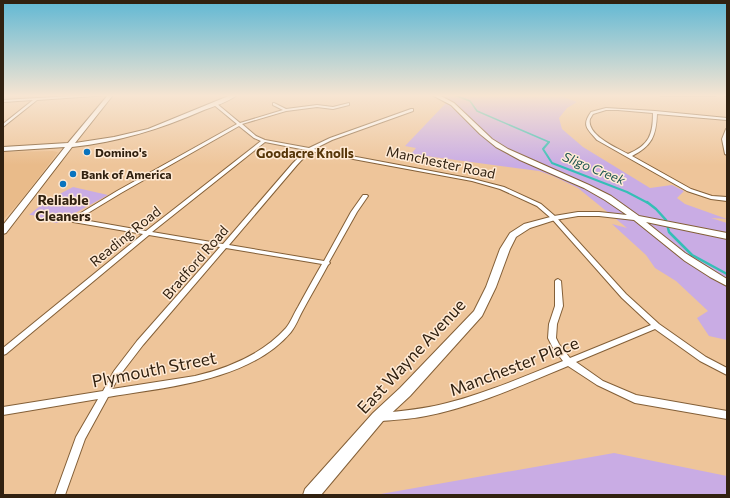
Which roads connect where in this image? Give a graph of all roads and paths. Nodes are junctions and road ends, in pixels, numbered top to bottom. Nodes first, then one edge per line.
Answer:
1 (13, 118) edge
2 (92, 118) edge
3 (179, 118) edge
4 (232, 118) edge
5 (258, 118) edge
6 (389, 118) edge
7 (468, 118) edge
8 (589, 118) edge
9 (655, 118) edge
10 (239, 124) junction
11 (3, 126) edge
12 (727, 130) edge
13 (264, 141) junction
14 (71, 145) junction
15 (3, 148) edge
16 (309, 150) junction
17 (727, 154) edge
18 (628, 156) junction
19 (365, 196) dead end
20 (727, 199) edge
21 (637, 217) junction
22 (554, 218) junction
23 (3, 231) edge
24 (147, 233) junction
25 (727, 236) edge
26 (224, 247) junction
27 (327, 263) junction
28 (558, 281) dead end
29 (727, 283) edge
30 (656, 326) junction
31 (3, 352) edge
32 (569, 362) junction
33 (727, 372) edge
34 (104, 395) junction
35 (3, 411) edge
36 (727, 415) edge
37 (378, 417) junction
38 (60, 495) edge
39 (311, 495) edge

1 - 11 street
2 - 14 street
3 - 14 street
4 - 10 street, Manchester Road
5 - 10 street
6 - 16 street, Bradford Road
7 - 21 street
8 - 18 street
9 - 18 street
10 - 13 street, Manchester Road
10 - 24 street
12 - 17 street
13 - 16 street, Manchester Road
13 - 24 street, Reading Road
14 - 15 street
14 - 23 street
16 - 22 street, Manchester Road
16 - 26 street, Bradford Road
18 - 20 street
19 - 27 street, Plymouth Street
21 - 22 street, East Wayne Avenue
21 - 25 street
21 - 29 street
22 - 30 street, Manchester Road
22 - 37 street, East Wayne Avenue
24 - 26 street
24 - 31 street, Reading Road
26 - 27 street
26 - 34 street, Bradford Road
27 - 34 street, Plymouth Street
28 - 32 street
30 - 32 street, Manchester Place
30 - 33 street, Manchester Road
32 - 36 street
32 - 37 street, Manchester Place
34 - 35 street, Plymouth Street
34 - 38 street, Bradford Road
37 - 39 street, East Wayne Avenue

